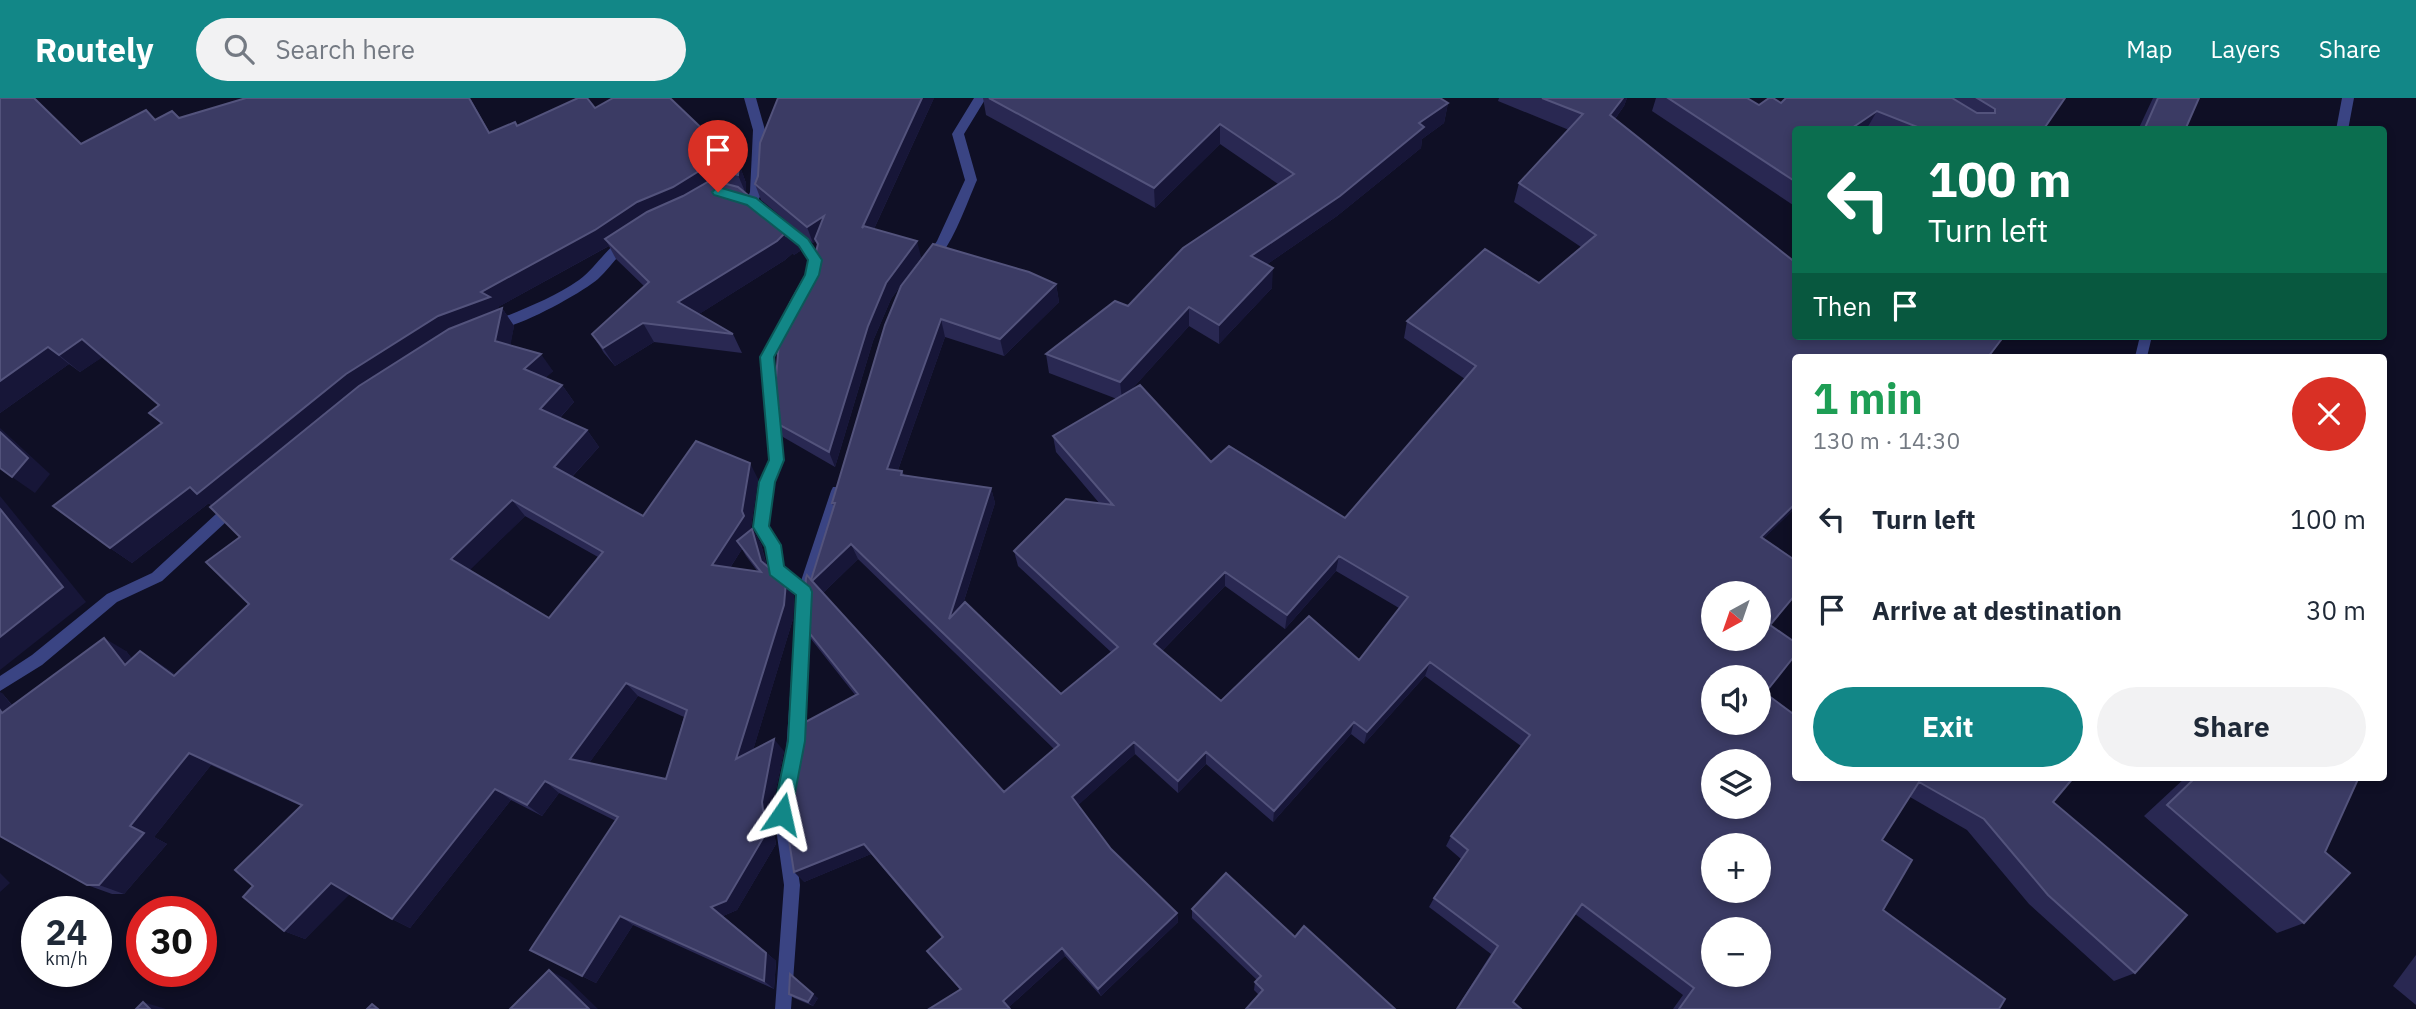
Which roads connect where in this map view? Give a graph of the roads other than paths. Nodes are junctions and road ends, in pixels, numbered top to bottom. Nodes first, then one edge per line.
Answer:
1 (750, 98) edge
2 (980, 98) edge
3 (2348, 98) edge
4 (2343, 126) edge
5 (737, 196) edge
6 (752, 202) junction
7 (643, 232) edge
8 (921, 272) edge
9 (806, 287) edge
10 (793, 310) edge
11 (481, 331) edge
12 (842, 479) edge
13 (250, 494) edge
14 (804, 592) junction
15 (0, 684) edge
16 (783, 1009) edge

1 - 6 street
2 - 8 street
3 - 4 street
5 - 6 street
6 - 9 street
7 - 11 street
10 - 14 street
12 - 14 street
13 - 15 street
14 - 16 street

